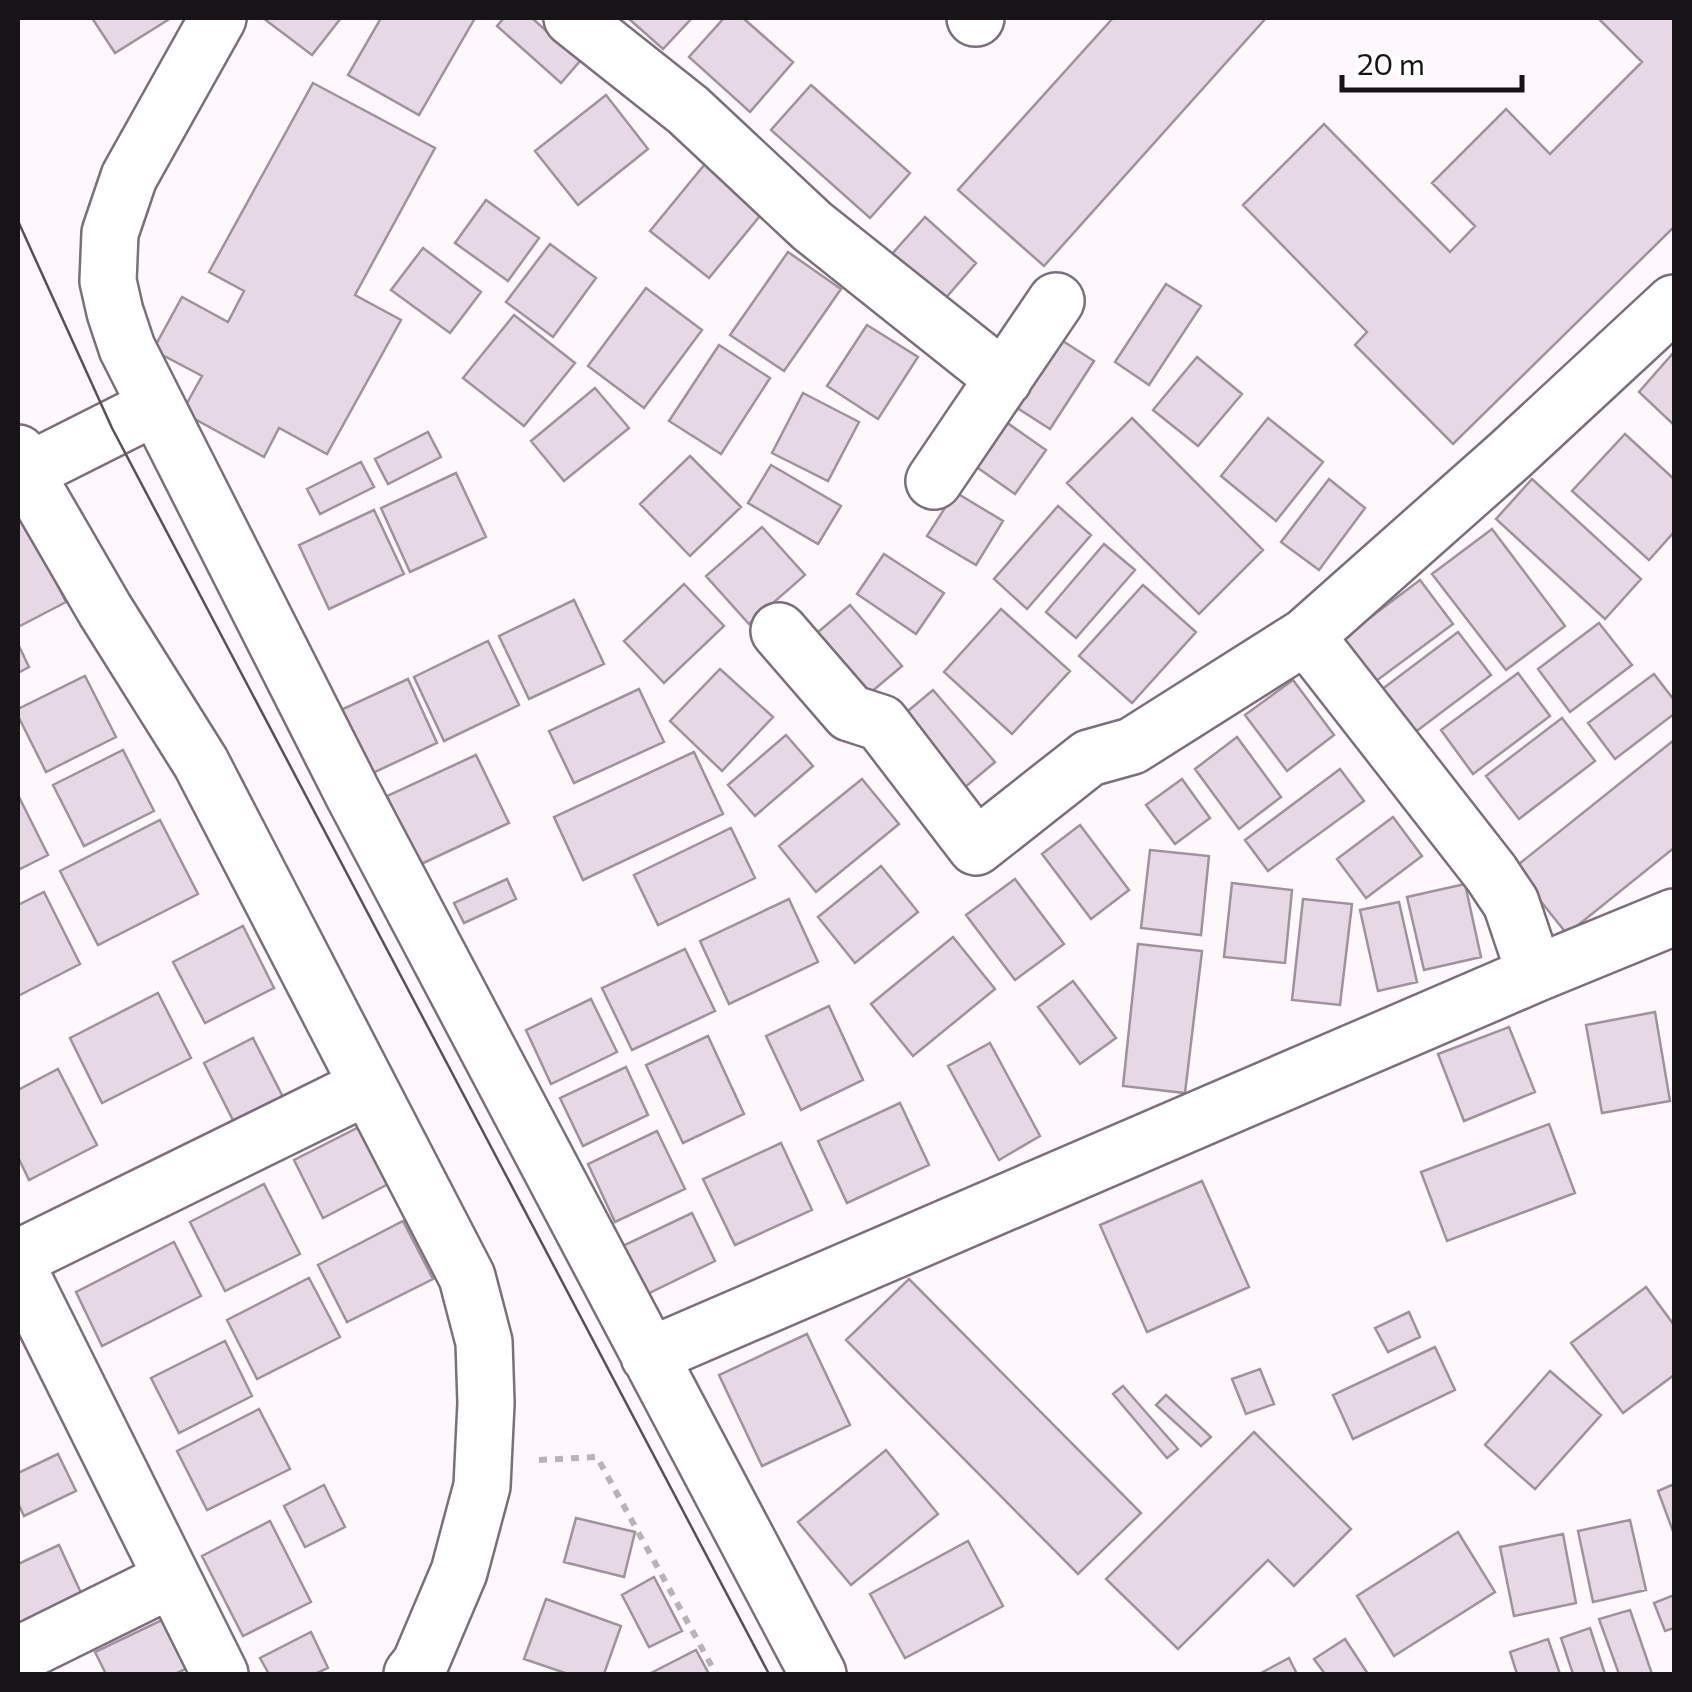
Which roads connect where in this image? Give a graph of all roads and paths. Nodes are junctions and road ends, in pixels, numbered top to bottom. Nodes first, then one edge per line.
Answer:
1 (218, 18) edge
2 (572, 18) edge
3 (1056, 301) dead end
4 (1674, 303) edge
5 (1004, 378) junction
6 (155, 407) junction
7 (20, 467) edge
8 (934, 480) dead end
9 (779, 630) dead end
10 (1306, 636) junction
11 (1674, 916) edge
12 (1535, 974) junction
13 (368, 1086) junction
14 (18, 1258) edge
15 (18, 1268) edge
16 (649, 1356) junction
17 (483, 1463) junction
18 (172, 1578) junction
19 (18, 1655) edge
20 (220, 1674) edge
21 (412, 1674) edge
22 (716, 1674) edge
23 (818, 1674) edge

1 - 6 street
2 - 5 street
3 - 5 street
4 - 10 street
5 - 8 street
6 - 7 street
6 - 16 street
7 - 13 street
9 - 10 street
10 - 12 street
11 - 12 street
12 - 16 street
13 - 14 street
13 - 17 street
15 - 18 street
16 - 23 street
17 - 21 street
17 - 22 path
18 - 19 street
18 - 20 street

